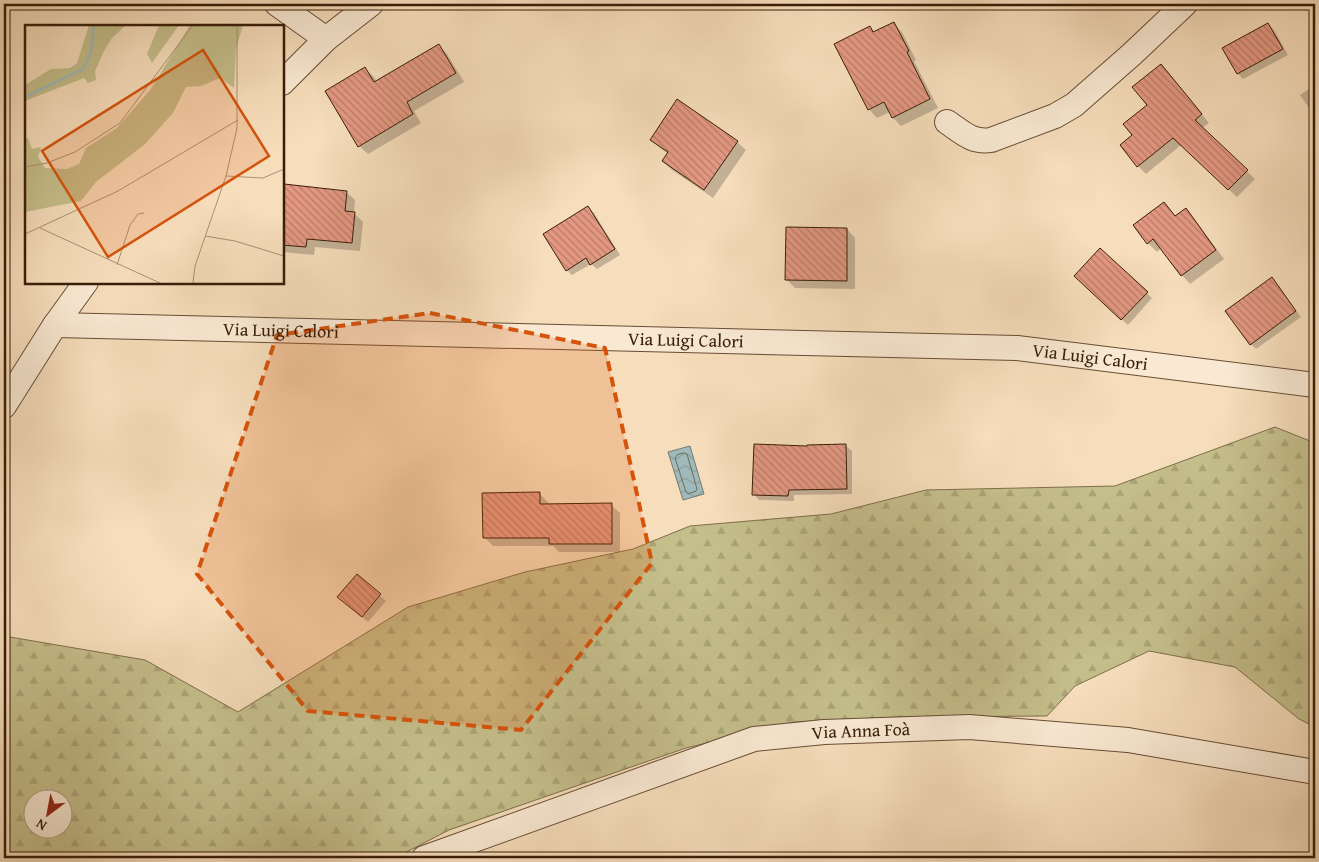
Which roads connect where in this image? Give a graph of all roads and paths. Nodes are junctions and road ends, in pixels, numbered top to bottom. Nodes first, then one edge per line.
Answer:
1 (277, 4) edge
2 (371, 4) edge
3 (1185, 4) edge
4 (326, 39) junction
5 (284, 81) edge
6 (947, 122) dead end
7 (85, 284) edge
8 (54, 325) junction
9 (1315, 385) edge
10 (4, 406) edge
11 (1315, 772) edge
12 (424, 858) edge

1 - 4 street
2 - 4 street
3 - 6 street
4 - 5 street
7 - 8 street
8 - 9 street, Via Luigi Calori
8 - 10 street
11 - 12 street, Via Anna Foà

